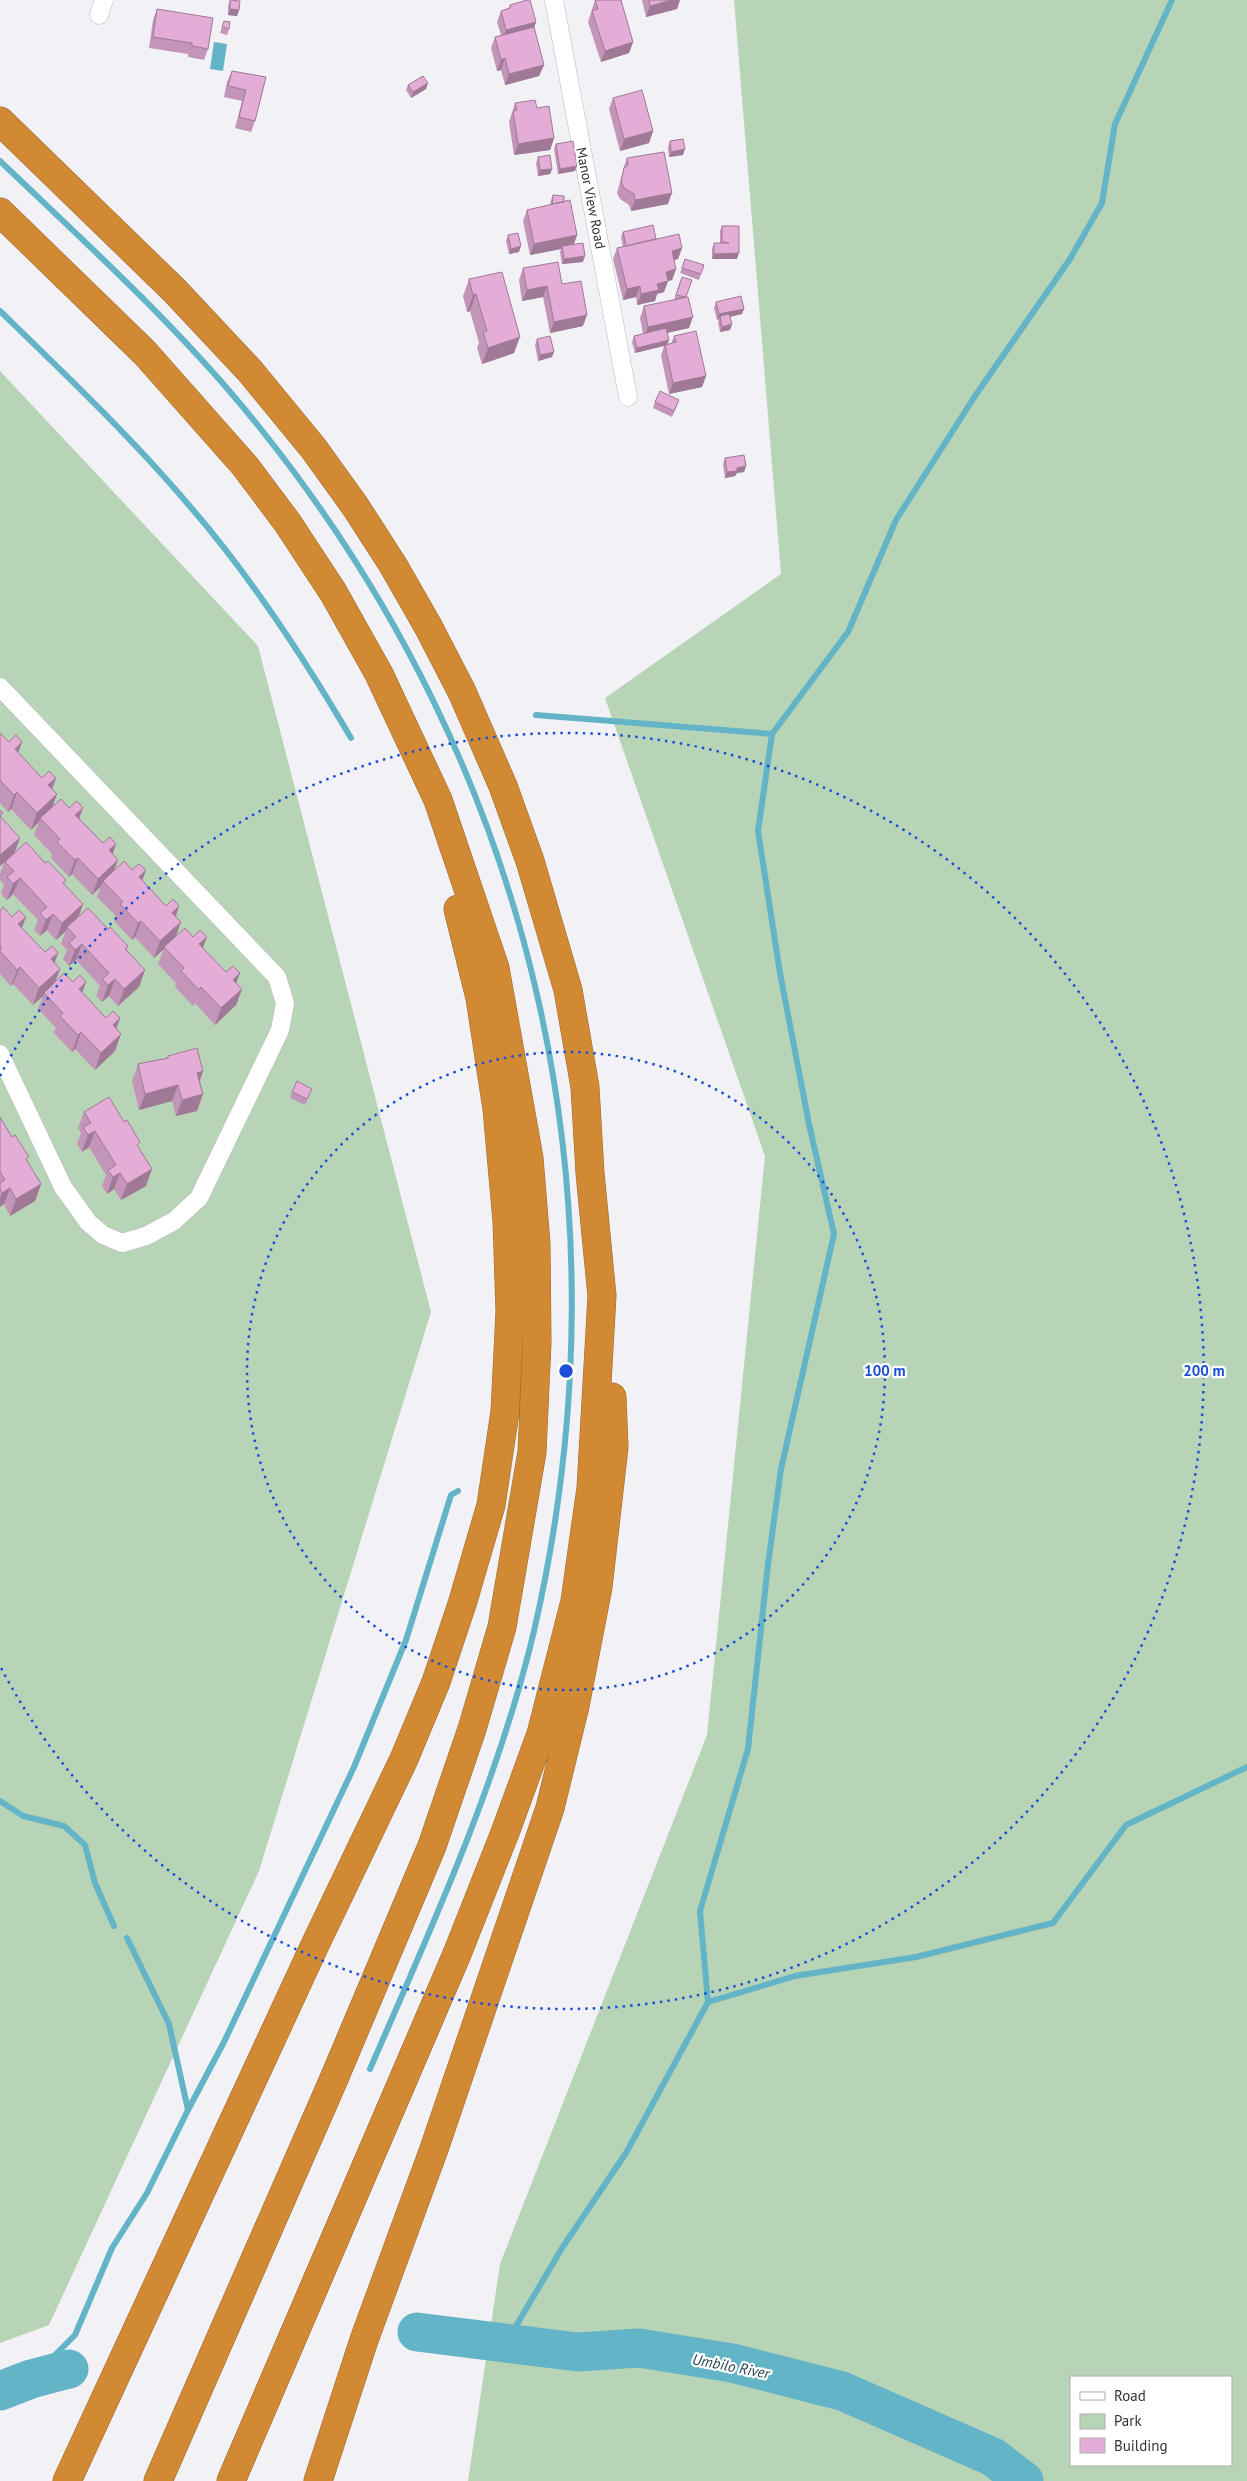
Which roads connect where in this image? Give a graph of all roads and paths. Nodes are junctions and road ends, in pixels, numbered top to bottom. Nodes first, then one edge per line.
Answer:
1 (554, 0) edge
2 (0, 121) edge
3 (0, 212) edge
4 (628, 397) dead end
5 (0, 687) edge
6 (438, 800) junction
7 (0, 1054) edge
8 (602, 1296) junction
9 (67, 2481) edge
10 (158, 2481) edge
11 (231, 2481) edge
12 (318, 2481) edge

1 - 4 street, Manor View Road
2 - 8 highway
3 - 6 highway
5 - 7 street
6 - 9 highway
6 - 10 highway
8 - 11 highway
8 - 12 highway

